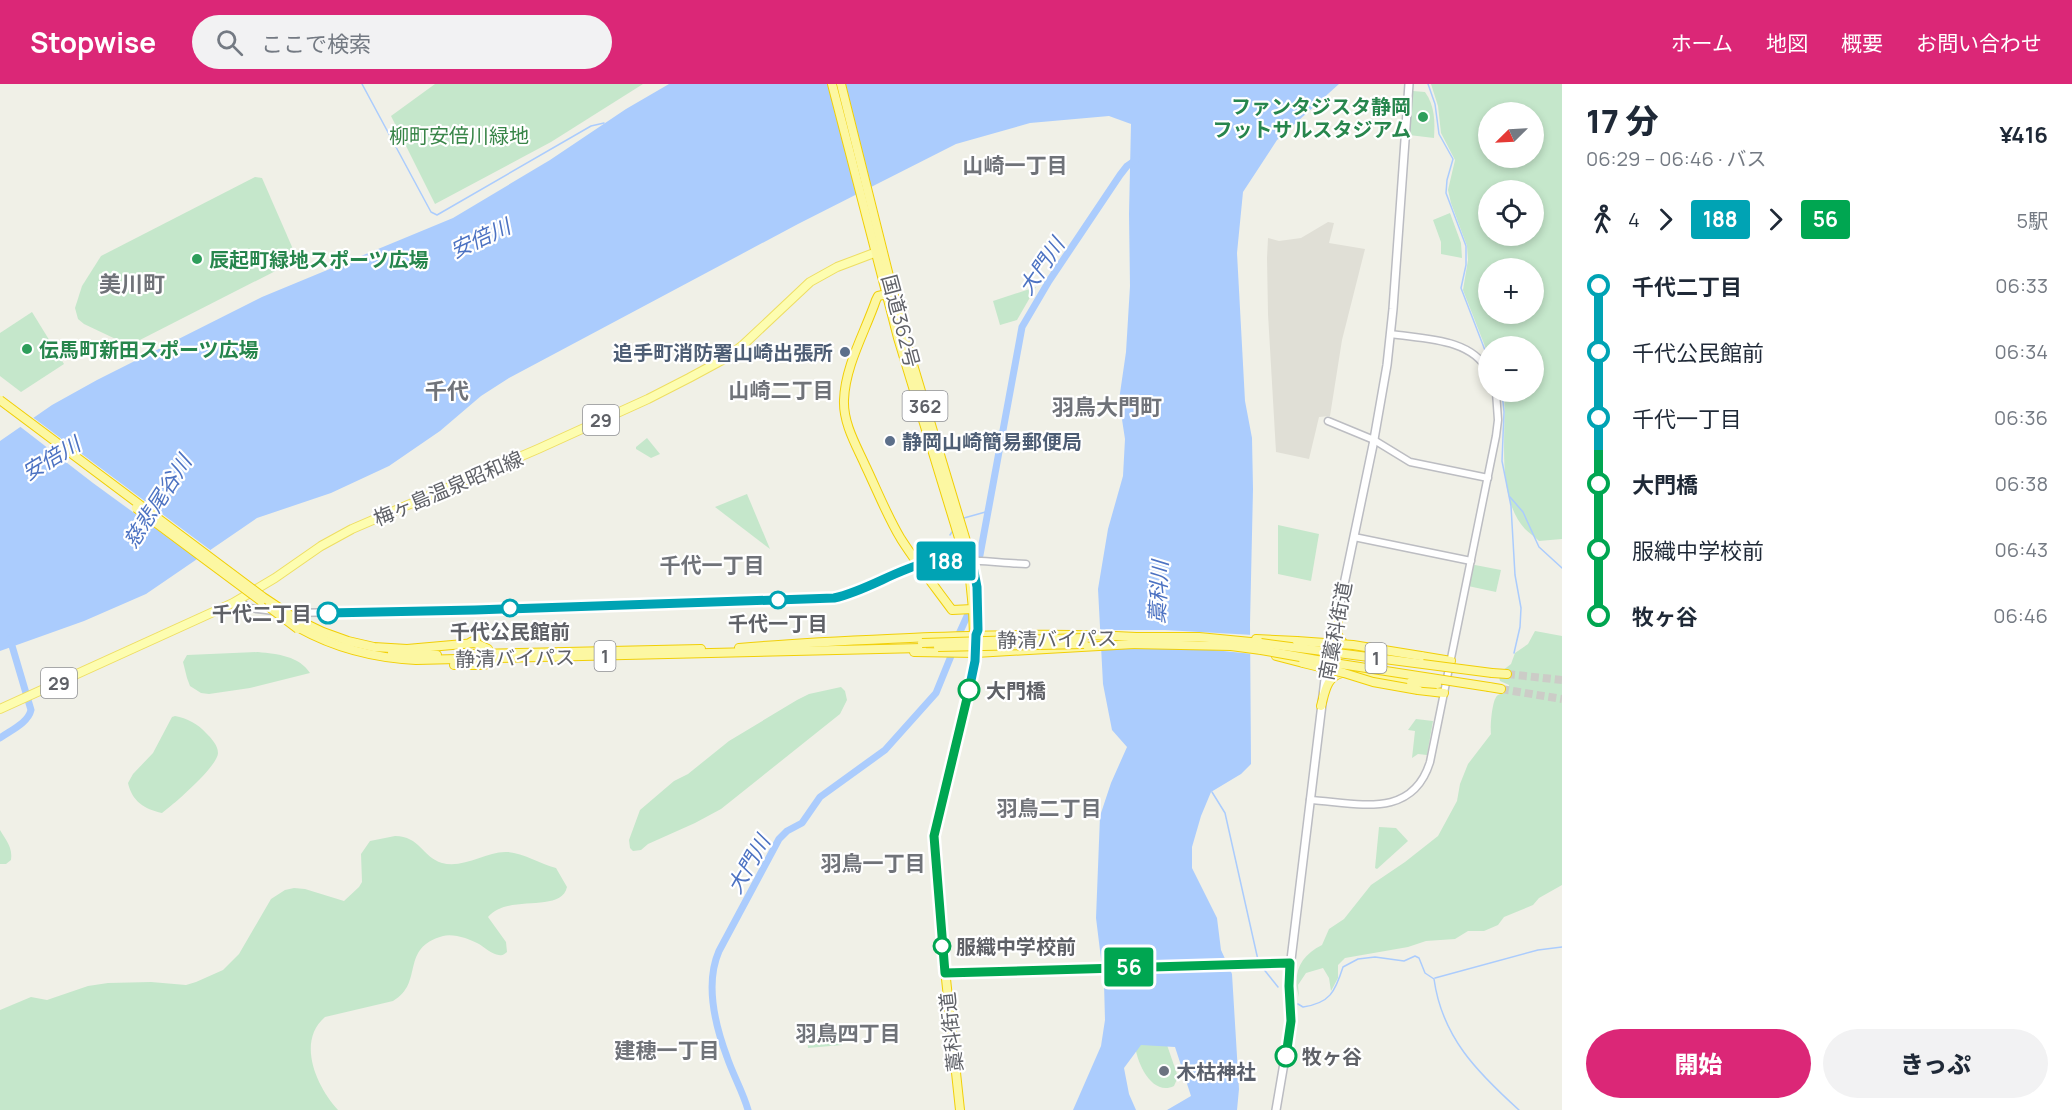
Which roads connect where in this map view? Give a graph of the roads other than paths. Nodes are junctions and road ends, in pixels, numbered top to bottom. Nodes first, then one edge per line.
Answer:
1 (832, 84) edge
2 (841, 84) edge
3 (1409, 84) edge
4 (879, 249) junction
5 (886, 294) junction
6 (1391, 334) junction
7 (1478, 358) edge
8 (1, 402) edge
9 (1497, 402) edge
10 (1328, 420) dead end
11 (1374, 440) junction
12 (1488, 478) junction
13 (1354, 537) junction
14 (969, 561) junction
15 (1471, 561) junction
16 (1026, 564) dead end
17 (919, 565) junction
18 (238, 600) junction
19 (973, 609) junction
20 (1338, 614) junction
21 (301, 626) junction
22 (479, 631) dead end
23 (976, 635) junction
24 (1135, 640) junction
25 (1220, 642) junction
26 (470, 643) junction
27 (922, 645) junction
28 (1331, 645) junction
29 (1348, 648) junction
30 (729, 650) junction
31 (752, 652) junction
32 (976, 653) junction
33 (484, 654) junction
34 (1418, 658) junction
35 (1451, 661) junction
36 (494, 663) dead end
37 (1326, 670) junction
38 (1342, 673) junction
39 (1492, 673) junction
40 (1507, 674) tunnel mouth
41 (1489, 687) junction
42 (1501, 689) tunnel mouth
43 (1444, 693) junction
44 (1322, 706) junction
45 (0, 709) edge
46 (1310, 800) junction
47 (1290, 963) junction
48 (945, 973) junction
49 (960, 1110) edge
50 (1276, 1110) edge

1 - 4 highway, 国道362号 / 362
2 - 4 highway, 国道362号 / 362
3 - 6 main road, 南藁科街道
4 - 5 highway, 国道362号 / 362
4 - 14 highway, 国道362号 / 362
4 - 18 main road, 梅ヶ島温泉昭和線 / 29
5 - 14 highway, 国道362号 / 362
5 - 17 highway, 国道362号
6 - 7 street
6 - 11 main road, 南藁科街道
8 - 21 highway, 静清バイパス / 1, bridge
8 - 21 highway, 静清バイパス / 1, bridge
9 - 12 street
10 - 11 street
11 - 12 street
11 - 13 main road, 南藁科街道
12 - 15 street
13 - 15 street
13 - 20 main road, 南藁科街道
14 - 16 street
14 - 17 street
14 - 19 highway, 国道362号 / 362
14 - 23 highway, 国道362号 / 362
15 - 35 street
17 - 18 street
17 - 19 highway, 国道362号
18 - 45 main road, 梅ヶ島温泉昭和線 / 29
19 - 23 highway, 国道362号 / 362
20 - 28 main road, 南藁科街道
20 - 29 highway, 1
21 - 26 highway
21 - 33 highway, 静清バイパス / 1
21 - 36 highway
22 - 26 highway
23 - 24 highway, 1, bridge
23 - 30 highway, 1
23 - 32 highway, 藁科街道 / 362
24 - 25 highway, 静清バイパス / 1
24 - 27 highway, 静清バイパス / 1, bridge
24 - 32 highway, 1, bridge
25 - 34 highway, 1, bridge
25 - 39 highway, 静清バイパス / 1, bridge
25 - 41 highway, 静清バイパス / 1, bridge
25 - 43 highway, 1, bridge
26 - 33 highway
27 - 30 highway, 静清バイパス / 1
27 - 31 highway, 静清バイパス / 1
28 - 29 highway, 1
28 - 37 main road, 南藁科街道
29 - 34 highway, 1
30 - 31 highway, 静清バイパス / 1
30 - 33 highway, 静清バイパス / 1
31 - 32 highway, 1
32 - 48 highway, 藁科街道 / 362
34 - 35 highway, 1
34 - 39 highway, 1, bridge
35 - 43 street
37 - 38 highway, 1
37 - 44 main road, 南藁科街道
38 - 41 highway, 1, bridge
38 - 44 highway, 1
39 - 40 highway, 静清バイパス / 1
41 - 42 highway, 静清バイパス / 1
43 - 46 street
44 - 46 main road, 南藁科街道
46 - 47 main road, 南藁科街道
47 - 48 main road
47 - 50 main road, 南藁科街道
48 - 49 highway, 藁科街道 / 362

